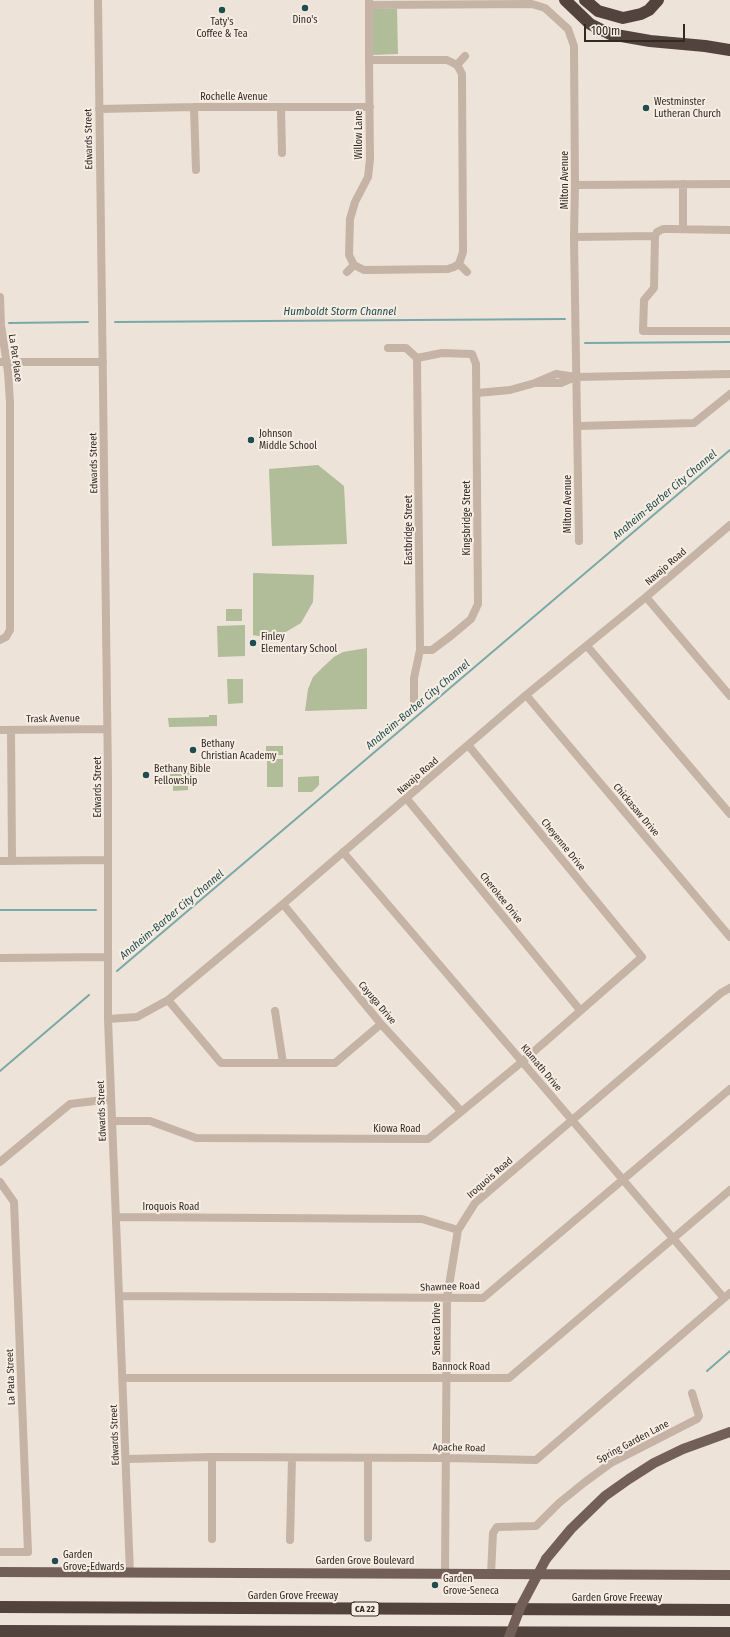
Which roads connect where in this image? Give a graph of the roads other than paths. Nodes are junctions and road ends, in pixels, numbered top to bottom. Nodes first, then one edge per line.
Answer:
1 (98, 0) edge
2 (565, 0) edge
3 (585, 0) edge
4 (658, 0) edge
5 (369, 3) edge
6 (730, 50) edge
7 (465, 56) dead end
8 (369, 60) junction
9 (457, 65) junction
10 (194, 107) junction
11 (281, 107) junction
12 (370, 107) junction
13 (99, 109) junction
14 (282, 153) dead end
15 (196, 170) dead end
16 (683, 184) junction
17 (730, 184) edge
18 (575, 185) junction
19 (683, 229) junction
20 (730, 230) edge
21 (655, 236) junction
22 (574, 237) junction
23 (459, 264) junction
24 (354, 265) junction
25 (347, 272) dead end
26 (467, 272) dead end
27 (0, 297) edge
28 (0, 321) edge
29 (0, 325) edge
30 (730, 331) edge
31 (388, 348) dead end
32 (417, 358) junction
33 (3, 362) edge
34 (103, 362) junction
35 (730, 374) edge
36 (576, 377) junction
37 (477, 393) junction
38 (730, 394) edge
39 (578, 426) junction
40 (730, 525) edge
41 (579, 541) dead end
42 (646, 596) junction
43 (3, 639) edge
44 (587, 646) junction
45 (420, 650) junction
46 (526, 696) junction
47 (730, 696) edge
48 (414, 702) dead end
49 (107, 729) junction
50 (0, 730) edge
51 (11, 730) junction
52 (468, 745) junction
53 (407, 799) junction
54 (730, 814) edge
55 (343, 852) junction
56 (0, 860) edge
57 (12, 860) junction
58 (108, 860) junction
59 (283, 904) junction
60 (730, 937) edge
61 (108, 957) junction
62 (642, 957) joint
63 (0, 958) edge
64 (730, 988) edge
65 (168, 1000) junction
66 (580, 1010) junction
67 (275, 1011) dead end
68 (108, 1019) junction
69 (381, 1024) junction
70 (522, 1061) junction
71 (283, 1063) junction
72 (730, 1089) edge
73 (111, 1099) junction
74 (461, 1111) junction
75 (112, 1121) junction
76 (572, 1121) junction
77 (0, 1162) edge
78 (624, 1179) junction
79 (0, 1182) edge
80 (730, 1190) edge
81 (116, 1217) junction
82 (458, 1230) junction
83 (673, 1238) junction
84 (727, 1295) edge
85 (119, 1296) junction
86 (447, 1298) junction
87 (447, 1377) junction
88 (123, 1378) junction
89 (692, 1393) dead end
90 (730, 1432) edge
91 (212, 1458) junction
92 (292, 1458) junction
93 (368, 1458) junction
94 (447, 1458) junction
95 (126, 1459) junction
96 (368, 1538) dead end
97 (212, 1539) dead end
98 (290, 1540) dead end
99 (0, 1552) edge
100 (0, 1572) edge
101 (130, 1573) junction
102 (445, 1573) junction
103 (492, 1574) junction
104 (730, 1575) edge
105 (0, 1607) edge
106 (730, 1610) edge
107 (0, 1631) edge
108 (730, 1633) edge
109 (509, 1637) edge

1 - 13 street, Edwards Street
2 - 6 highway
3 - 4 highway
5 - 8 street, Willow Lane
5 - 18 street, Milton Avenue
7 - 9 street
8 - 9 street
8 - 12 street, Willow Lane
9 - 23 street
10 - 11 street, Rochelle Avenue
10 - 13 street, Rochelle Avenue
10 - 15 street
11 - 12 street, Rochelle Avenue
11 - 14 street
12 - 24 street, Willow Lane
13 - 34 street, Edwards Street
16 - 17 street
16 - 18 street
16 - 19 street
18 - 22 street, Milton Avenue
19 - 20 street
19 - 21 street
21 - 22 street
21 - 30 street
22 - 36 street, Milton Avenue
23 - 24 street
23 - 26 street
24 - 25 street
27 - 28 street, La Pat Place
28 - 29 street, La Pat Place
29 - 33 street, La Pat Place
31 - 32 street
32 - 37 street, Kingsbridge Street
32 - 45 street, Eastbridge Street
33 - 34 street
33 - 43 street, La Pat Place
34 - 49 street, Edwards Street
35 - 36 street
36 - 37 street
36 - 39 street, Milton Avenue
37 - 45 street, Kingsbridge Street
38 - 39 street
39 - 41 street, Milton Avenue
40 - 42 street, Navajo Road
42 - 44 street, Navajo Road
42 - 47 street
44 - 46 street, Navajo Road
44 - 54 street
45 - 48 street, Eastbridge Street
46 - 52 street, Navajo Road
46 - 60 street, Chickasaw Drive
49 - 51 street, Trask Avenue
49 - 58 street, Edwards Street
50 - 51 street, Trask Avenue
51 - 57 street
52 - 53 street, Navajo Road
52 - 62 street, Cheyenne Drive
53 - 55 street, Navajo Road
53 - 66 street, Cherokee Drive
55 - 59 street, Navajo Road
55 - 70 street, Klamath Drive
56 - 57 street
57 - 58 street
58 - 61 street, Edwards Street
59 - 65 street, Navajo Road
59 - 69 street, Cayuga Drive
61 - 63 street
61 - 68 street, Edwards Street
62 - 66 street, Kiowa Road
64 - 76 street, Iroquois Road
65 - 68 street, Navajo Road
65 - 71 street
66 - 70 street, Kiowa Road
67 - 71 street
68 - 73 street, Edwards Street
69 - 71 street
69 - 74 street, Cayuga Drive
70 - 74 street, Kiowa Road
70 - 76 street, Klamath Drive
72 - 78 street, Shawnee Road
73 - 75 street, Edwards Street
73 - 77 street
74 - 75 street, Kiowa Road
75 - 81 street, Edwards Street
76 - 78 street, Klamath Drive
76 - 82 street, Iroquois Road
78 - 83 street, Klamath Drive
78 - 86 street, Shawnee Road
79 - 99 street, La Pata Street
80 - 83 street, Bannock Road
81 - 82 street, Iroquois Road
81 - 85 street, Edwards Street
82 - 86 street, Seneca Drive
83 - 84 street, Klamath Drive
83 - 87 street, Bannock Road
84 - 94 street, Apache Road
85 - 86 street, Shawnee Road
85 - 88 street, Edwards Street
86 - 87 street, Seneca Drive
87 - 88 street, Bannock Road
87 - 94 street, Seneca Drive
88 - 95 street, Edwards Street
89 - 103 street, Spring Garden Lane
90 - 109 main road, bridge
91 - 92 street, Apache Road
91 - 95 street, Apache Road
91 - 97 street
92 - 93 street, Apache Road
92 - 98 street
93 - 94 street, Apache Road
93 - 96 street
94 - 102 street, Seneca Drive
95 - 101 street, Edwards Street
100 - 101 main road, Garden Grove Boulevard
101 - 102 main road, Garden Grove Boulevard
102 - 103 main road, Garden Grove Boulevard
103 - 104 main road, Garden Grove Boulevard
105 - 106 highway, Garden Grove Freeway / CA 22
107 - 108 highway

